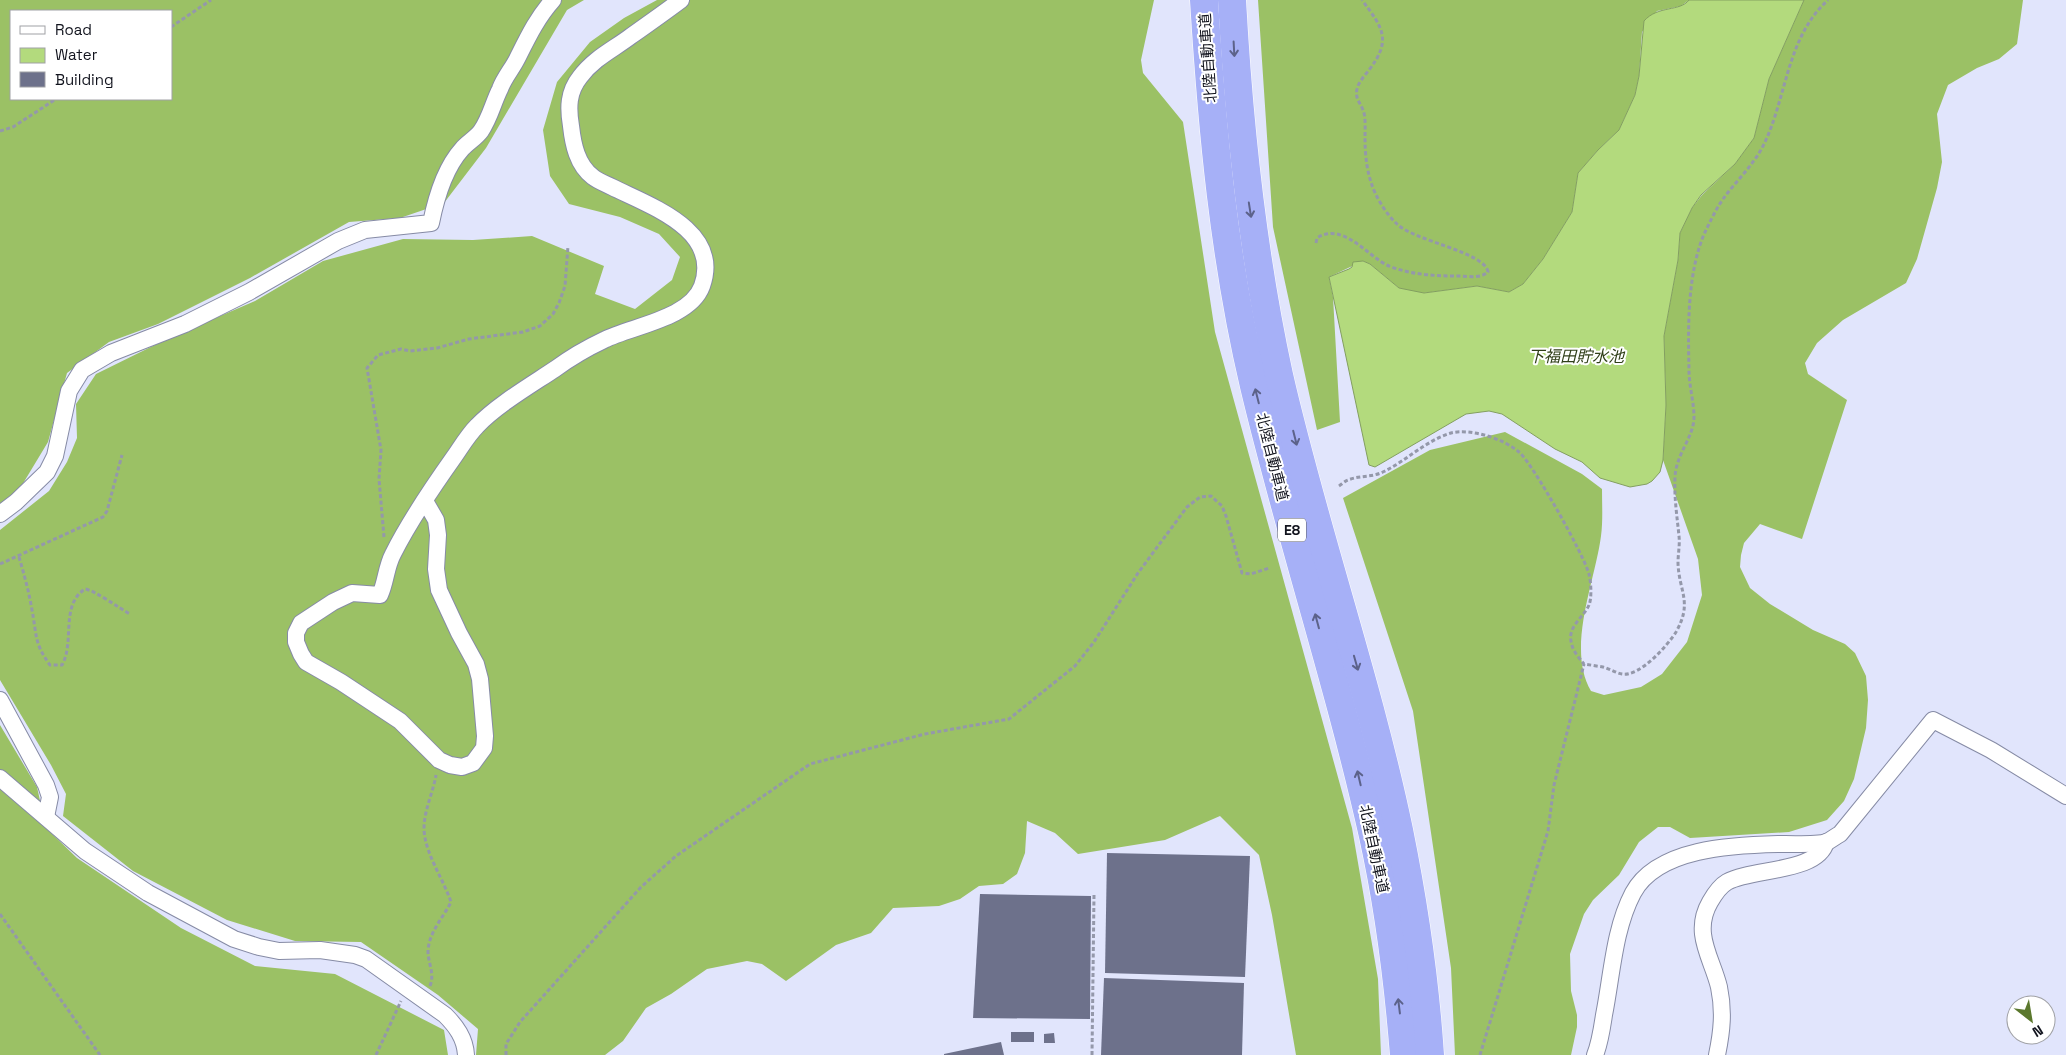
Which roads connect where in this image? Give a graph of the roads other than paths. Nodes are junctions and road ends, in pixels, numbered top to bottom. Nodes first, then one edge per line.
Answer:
1 (553, 0) edge
2 (681, 0) edge
3 (1204, 0) edge
4 (1232, 0) edge
5 (425, 500) junction
6 (0, 514) edge
7 (0, 700) edge
8 (0, 778) edge
9 (2066, 796) edge
10 (46, 817) junction
11 (1826, 842) junction
12 (466, 1055) edge
13 (1404, 1055) edge
14 (1430, 1055) edge
15 (1595, 1055) edge
16 (1717, 1055) edge

1 - 6 street
2 - 5 street
13 -> 3 highway, 北陸自動車道 / E8
4 -> 14 highway, 北陸自動車道 / E8
5 - 5 street
7 - 10 street
8 - 10 street
9 - 11 street
10 - 12 street
11 - 15 street
11 - 16 street

